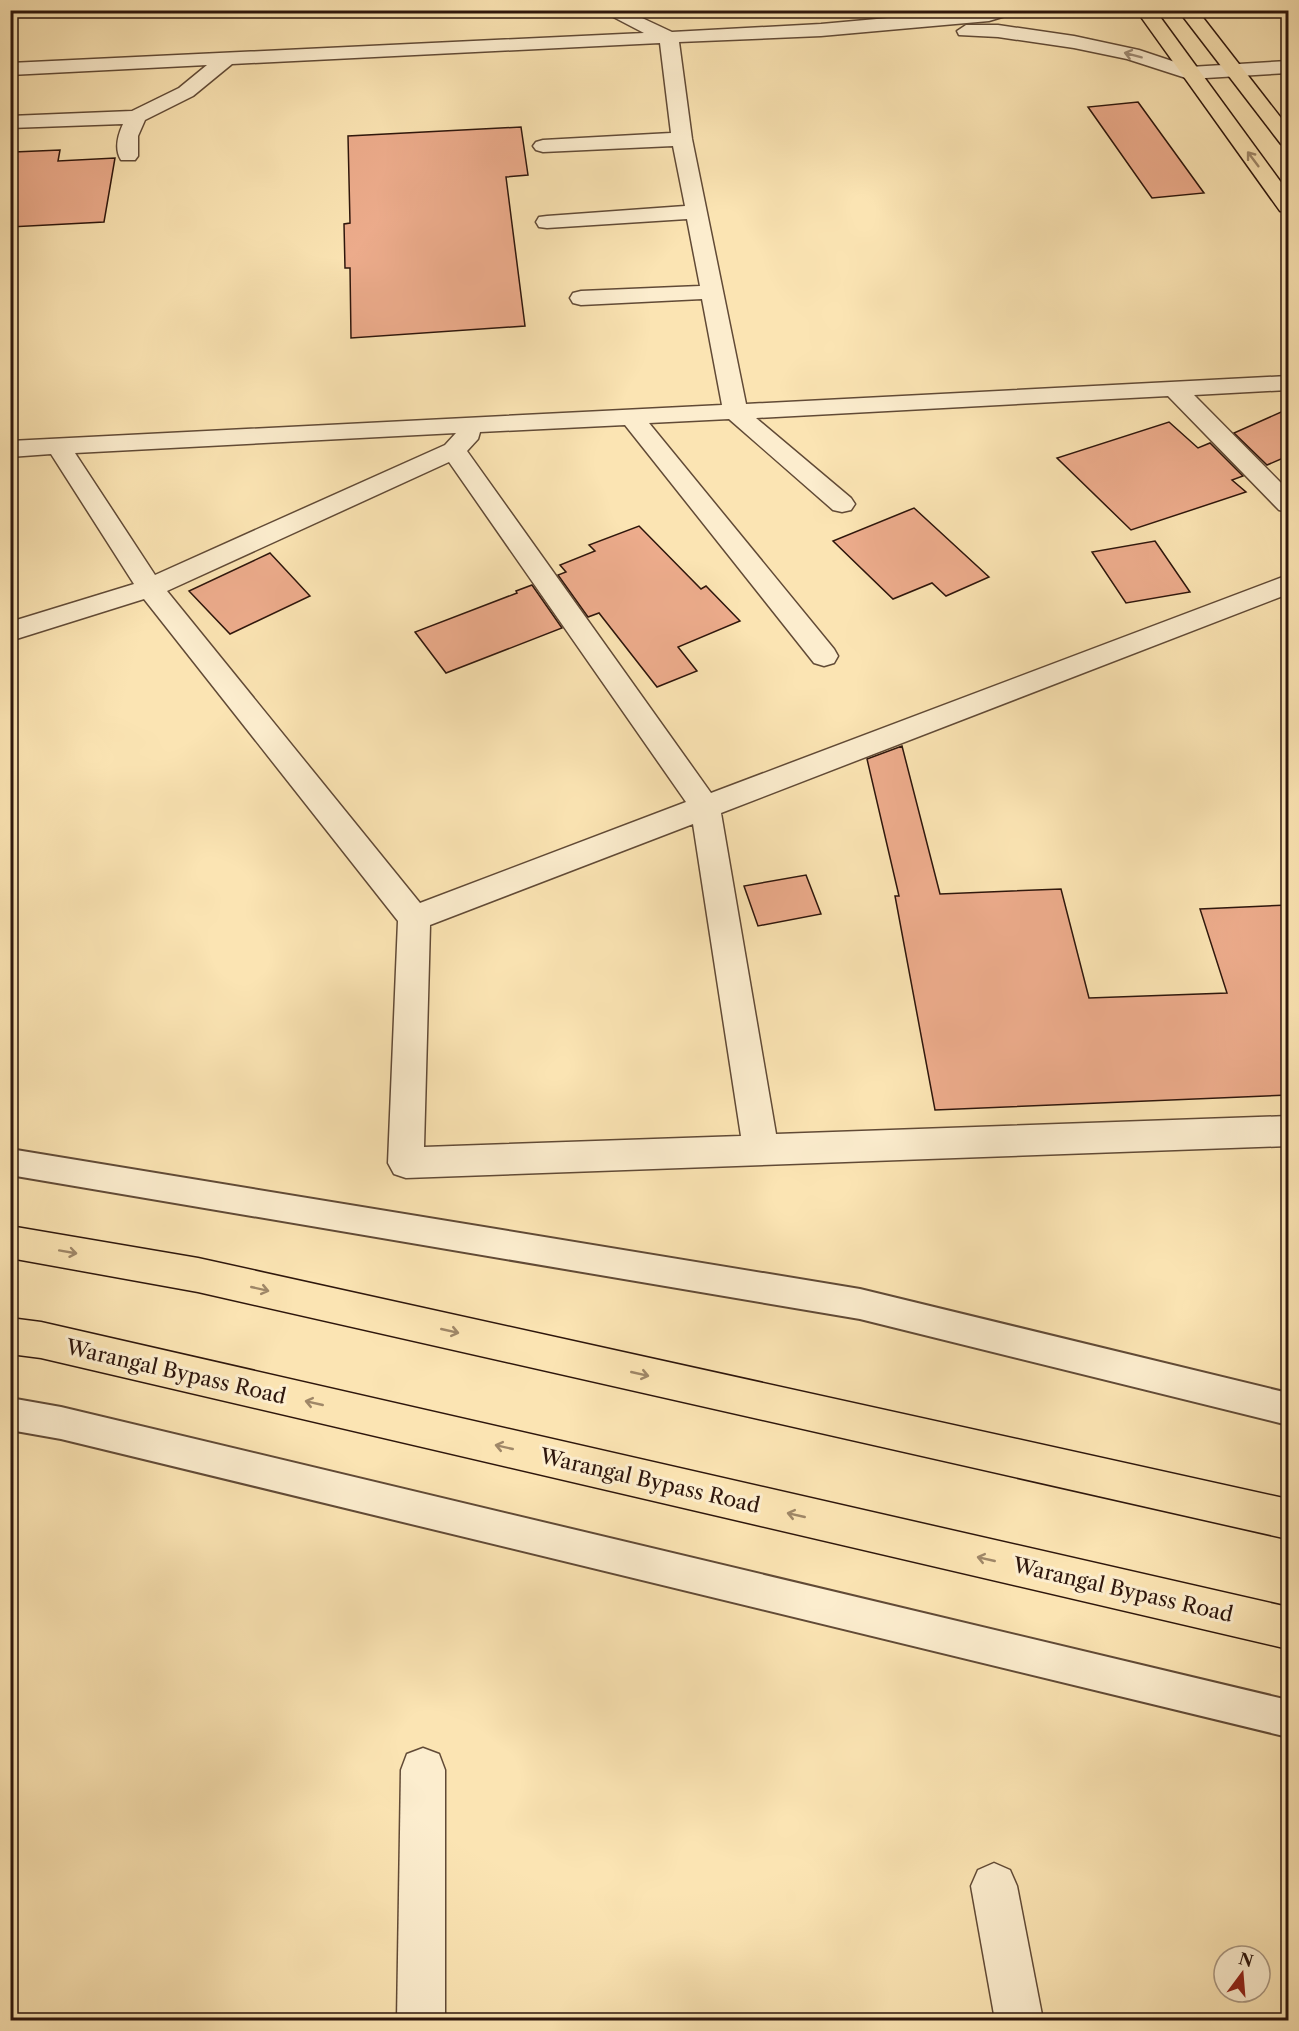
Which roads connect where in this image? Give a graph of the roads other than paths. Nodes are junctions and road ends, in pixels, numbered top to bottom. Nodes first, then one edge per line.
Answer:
1 (609, 10) edge
2 (1005, 10) edge
3 (1145, 10) edge
4 (1187, 10) edge
5 (821, 30) junction
6 (669, 37) junction
7 (228, 58) junction
8 (1288, 67) edge
9 (10, 69) edge
10 (1236, 72) junction
11 (1189, 73) junction
12 (136, 117) junction
13 (10, 122) edge
14 (682, 139) junction
15 (1288, 140) edge
16 (543, 146) dead end
17 (128, 156) dead end
18 (1288, 206) edge
19 (697, 212) junction
20 (547, 222) dead end
21 (712, 292) junction
22 (581, 297) dead end
23 (1288, 383) edge
24 (1175, 390) junction
25 (736, 413) junction
26 (632, 418) junction
27 (477, 426) junction
28 (59, 447) junction
29 (10, 449) edge
30 (454, 450) junction
31 (842, 504) dead end
32 (1288, 504) edge
33 (1288, 584) edge
34 (150, 588) junction
35 (10, 632) edge
36 (824, 656) dead end
37 (705, 807) junction
38 (414, 918) junction
39 (1288, 1131) edge
40 (761, 1149) junction
41 (10, 1162) edge
42 (10, 1242) edge
43 (10, 1336) edge
44 (1288, 1409) edge
45 (10, 1414) edge
46 (1288, 1519) edge
47 (1288, 1629) edge
48 (1288, 1719) edge
49 (423, 1770) dead end
50 (994, 1886) dead end
51 (421, 2020) edge
52 (1019, 2020) edge

1 - 6 street
2 - 5 street
3 - 11 highway
4 - 10 highway
5 - 6 street
11 -> 5 street
6 - 7 street
6 - 14 street
7 - 9 street
7 - 12 street
8 - 10 street
10 - 11 street
10 - 15 highway
18 -> 11 highway
12 - 13 street
12 - 17 street
14 - 16 street
14 - 19 street
19 - 20 street
19 - 21 street
21 - 22 street
21 - 25 street
23 - 24 street
24 - 25 street
24 - 32 street
25 - 26 street
25 - 31 street
26 - 27 street
26 - 36 street
27 - 28 street
27 - 30 street
28 - 29 street
28 - 34 street
30 - 34 street
30 - 37 street
33 - 37 street
34 - 35 street
34 - 38 street
37 - 38 street
37 - 40 street
38 - 40 street
39 - 40 street
41 - 44 lane
42 -> 46 highway
47 -> 43 highway, Warangal Bypass Road
45 - 48 lane
49 - 51 street
50 - 52 street

